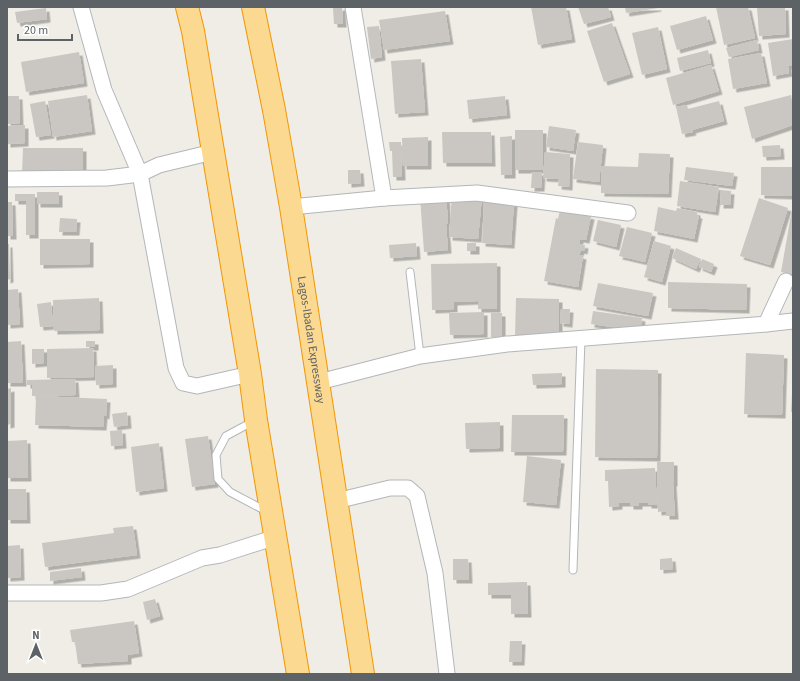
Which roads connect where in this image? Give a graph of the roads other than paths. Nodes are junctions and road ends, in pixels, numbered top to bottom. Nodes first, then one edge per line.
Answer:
1 (81, 7) edge
2 (187, 7) edge
3 (352, 7) edge
4 (257, 8) edge
5 (213, 152) junction
6 (140, 174) junction
7 (7, 179) edge
8 (384, 198) junction
9 (291, 207) junction
10 (628, 213) dead end
11 (410, 272) dead end
12 (786, 281) dead end
13 (793, 321) edge
14 (766, 324) junction
15 (581, 339) junction
16 (420, 356) junction
17 (250, 374) junction
18 (319, 382) junction
19 (256, 420) junction
20 (336, 501) junction
21 (272, 513) junction
22 (276, 537) junction
23 (573, 570) dead end
24 (7, 593) edge
25 (298, 674) edge
26 (363, 674) edge
27 (447, 674) edge

1 - 6 street
2 - 5 highway
3 - 8 street
4 - 9 highway, Lagos-Ibadan Expressway
5 - 6 street
5 - 17 highway
6 - 7 street
6 - 17 street
8 - 9 street
8 - 10 street
9 - 18 highway, Lagos-Ibadan Expressway
11 - 16 lane
12 - 14 street
13 - 14 street
14 - 15 street
15 - 16 street
15 - 23 lane
16 - 18 street
17 - 19 highway
18 - 20 highway, Lagos-Ibadan Expressway
19 - 21 highway
19 - 21 lane
20 - 26 highway, Lagos-Ibadan Expressway
20 - 27 street
21 - 22 highway
22 - 24 street
22 - 25 highway

